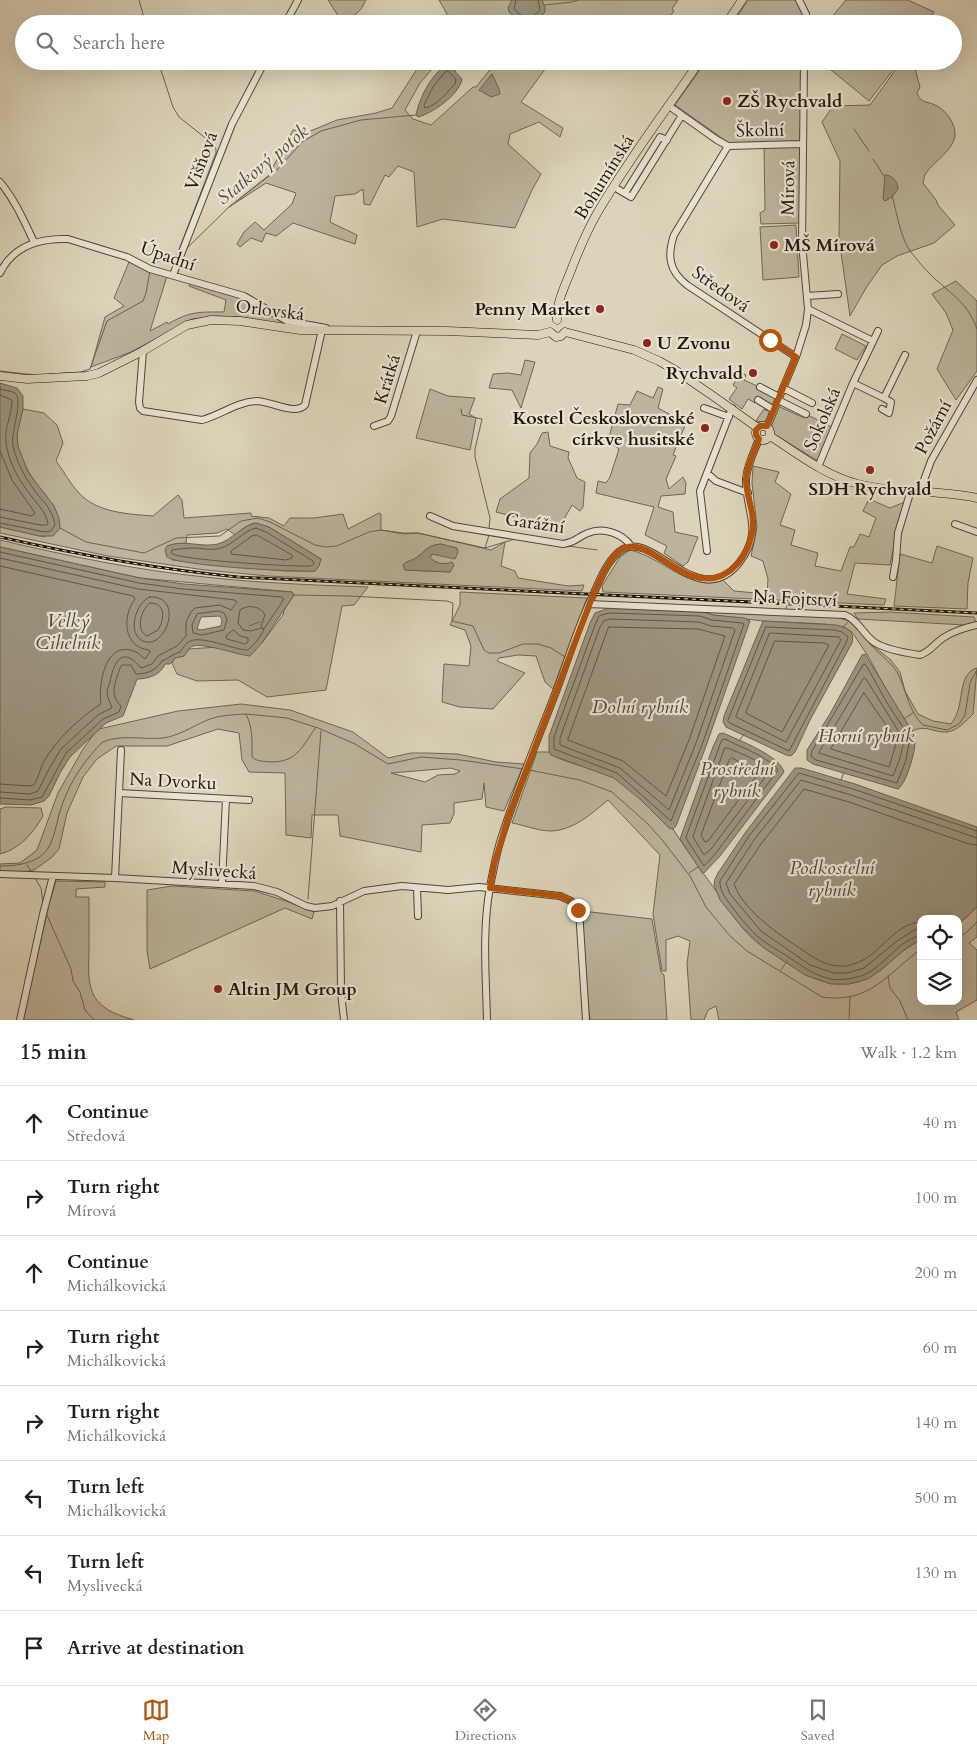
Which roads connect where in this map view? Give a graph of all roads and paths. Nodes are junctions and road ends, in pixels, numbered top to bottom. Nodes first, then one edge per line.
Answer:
1 (298, 0) edge
2 (742, 0) edge
3 (799, 0) edge
4 (290, 15) edge
5 (732, 15) edge
6 (806, 15) edge
7 (260, 70) edge
8 (694, 70) edge
9 (804, 70) edge
10 (669, 106) junction
11 (682, 115) junction
12 (803, 144) junction
13 (728, 146) junction
14 (0, 182) edge
15 (614, 187) junction
16 (34, 242) junction
17 (0, 272) edge
18 (173, 275) junction
19 (838, 294) dead end
20 (807, 296) junction
21 (808, 309) junction
22 (557, 320) junction
23 (322, 330) junction
24 (332, 331) junction
25 (417, 331) junction
26 (878, 331) dead end
27 (550, 332) junction
28 (565, 332) junction
29 (873, 341) junction
30 (143, 351) junction
31 (905, 355) dead end
32 (796, 357) junction
33 (0, 376) edge
34 (977, 380) edge
35 (853, 383) junction
36 (760, 387) dead end
37 (783, 388) junction
38 (884, 398) junction
39 (779, 399) junction
40 (758, 400) dead end
41 (812, 403) dead end
42 (704, 408) dead end
43 (732, 408) junction
44 (882, 409) dead end
45 (774, 410) junction
46 (806, 414) dead end
47 (728, 417) junction
48 (374, 426) dead end
49 (767, 426) junction
50 (758, 428) junction
51 (770, 436) junction
52 (759, 439) junction
53 (818, 467) junction
54 (707, 474) junction
55 (916, 491) junction
56 (748, 493) junction
57 (977, 498) edge
58 (430, 516) dead end
59 (955, 524) dead end
60 (977, 532) edge
61 (631, 546) junction
62 (707, 552) dead end
63 (893, 576) dead end
64 (589, 604) junction
65 (977, 625) edge
66 (121, 750) dead end
67 (119, 793) junction
68 (226, 799) junction
69 (249, 800) dead end
70 (0, 874) edge
71 (54, 876) junction
72 (115, 878) junction
73 (222, 883) junction
74 (417, 888) junction
75 (490, 888) junction
76 (340, 902) junction
77 (418, 916) dead end
78 (20, 1020) edge
79 (344, 1020) edge
80 (487, 1020) edge
81 (586, 1020) edge

1 - 4 street
2 - 5 main road
3 - 6 street
7 - 18 street, Višňová
8 - 10 main road, Bohumínská
9 - 12 street, Mírová
10 - 11 street, Školní
10 - 15 main road, Bohumínská
11 - 13 street, Školní
11 - 15 street
12 - 13 street, Školní
12 - 20 street, Mírová
13 - 32 street, Středová
14 - 16 street
15 - 22 main road, Bohumínská
16 - 17 street, Úpadní
16 - 18 street, Úpadní
18 - 24 street, Úpadní
19 - 20 street
20 - 21 street, Mírová
21 - 29 street
21 - 32 street, Mírová
22 - 27 main road
22 - 28 main road
23 - 24 main road, Orlovská
23 - 30 main road, Orlovská
23 - 30 street
24 - 25 main road, Orlovská
25 - 27 main road, Orlovská
25 - 48 street, Krátká
26 - 29 street, Sokolská
27 - 28 main road
28 - 43 main road
29 - 35 street, Sokolská
30 - 33 main road, Orlovská
31 - 38 street
32 - 37 street, Mírová
34 - 55 street, Požární
35 - 38 street, Sokolská
35 - 53 street, Sokolská
36 - 39 street
37 - 39 street, Mírová
37 - 41 street
38 - 44 street
39 - 45 street, Mírová
39 - 46 street
40 - 45 street
42 - 47 street
43 - 47 street
43 - 50 main road
45 - 49 street, Mírová
47 - 54 street
49 - 50 main road
49 - 51 main road
50 - 52 main road
51 - 52 main road
51 - 53 main road
52 - 56 street, Garážní
53 - 55 main road
54 - 56 street
54 - 62 street
55 - 57 main road
55 - 63 street, Požární
56 - 61 street, Garážní
58 - 61 street, Garážní
59 - 60 street
61 - 64 street
64 - 65 street, Na Fojtství
64 - 75 street
66 - 67 street, Na Dvorku
67 - 68 street, Na Dvorku
67 - 72 street, Na Dvorku
68 - 69 street, Na Dvorku
68 - 73 street, Na Dvorku
70 - 71 street, Myslivecká
71 - 72 street, Myslivecká
71 - 78 street
72 - 73 street, Myslivecká
73 - 76 street, Myslivecká
74 - 75 street, Myslivecká
74 - 76 street, Myslivecká
74 - 77 street
75 - 80 street
75 - 81 street, Myslivecká
76 - 79 street

